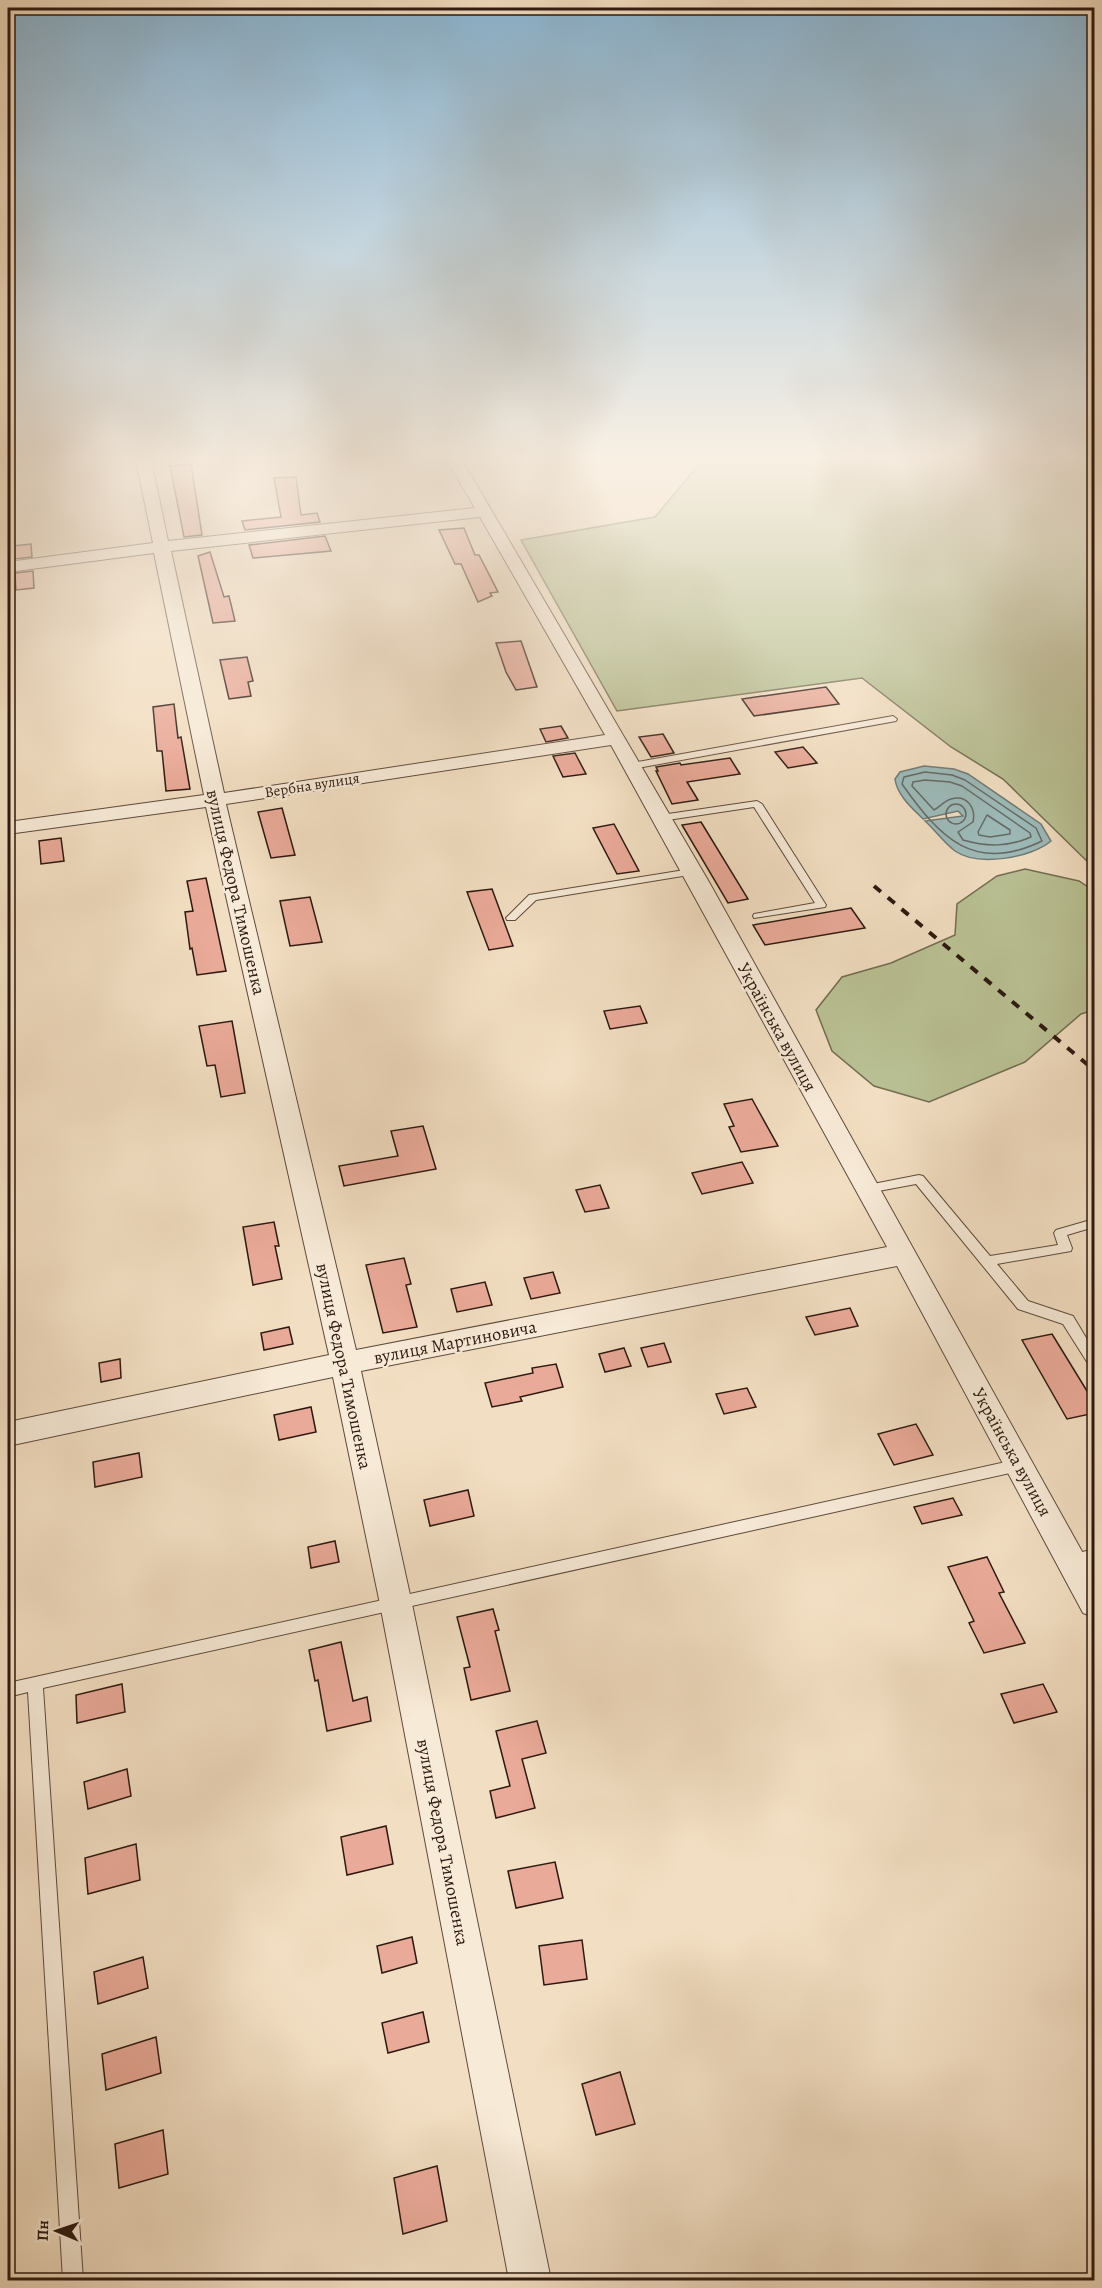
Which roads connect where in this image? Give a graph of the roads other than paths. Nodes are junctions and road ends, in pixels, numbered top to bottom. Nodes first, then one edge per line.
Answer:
1 (49, 562) edge
2 (166, 562) edge
3 (514, 562) edge
4 (8, 567) edge
5 (892, 719) dead end
6 (615, 739) junction
7 (632, 765) junction
8 (215, 800) junction
9 (661, 818) junction
10 (8, 828) edge
11 (691, 872) junction
12 (758, 916) dead end
13 (511, 918) dead end
14 (868, 1189) junction
15 (1095, 1223) edge
16 (904, 1254) junction
17 (987, 1261) junction
18 (1095, 1361) edge
19 (345, 1363) junction
20 (8, 1434) edge
21 (1019, 1465) junction
22 (1095, 1554) edge
23 (1072, 1561) junction
24 (1095, 1603) edge
25 (396, 1604) junction
26 (35, 1683) junction
27 (8, 1690) edge
28 (73, 2280) edge
29 (530, 2280) edge

1 - 4 street
2 - 8 street, вулиця Федора Тимошенка
3 - 6 street, Українська вулиця
5 - 7 lane
6 - 7 street, Українська вулиця
6 - 8 street, Вербна вулиця
7 - 9 street, Українська вулиця
8 - 10 street, Вербна вулиця
8 - 19 street, вулиця Федора Тимошенка
9 - 11 street, Українська вулиця
9 - 12 lane
11 - 13 lane
11 - 14 street, Українська вулиця
14 - 16 street, Українська вулиця
14 - 17 lane
15 - 17 lane
16 - 19 street, вулиця Мартиновича
16 - 21 street, Українська вулиця
17 - 18 lane
19 - 20 street, вулиця Мартиновича
19 - 25 street, вулиця Федора Тимошенка
21 - 23 street, Українська вулиця
21 - 25 lane
22 - 23 lane
23 - 24 street, Українська вулиця
25 - 26 lane
25 - 29 street, вулиця Федора Тимошенка
26 - 27 lane
26 - 28 lane

